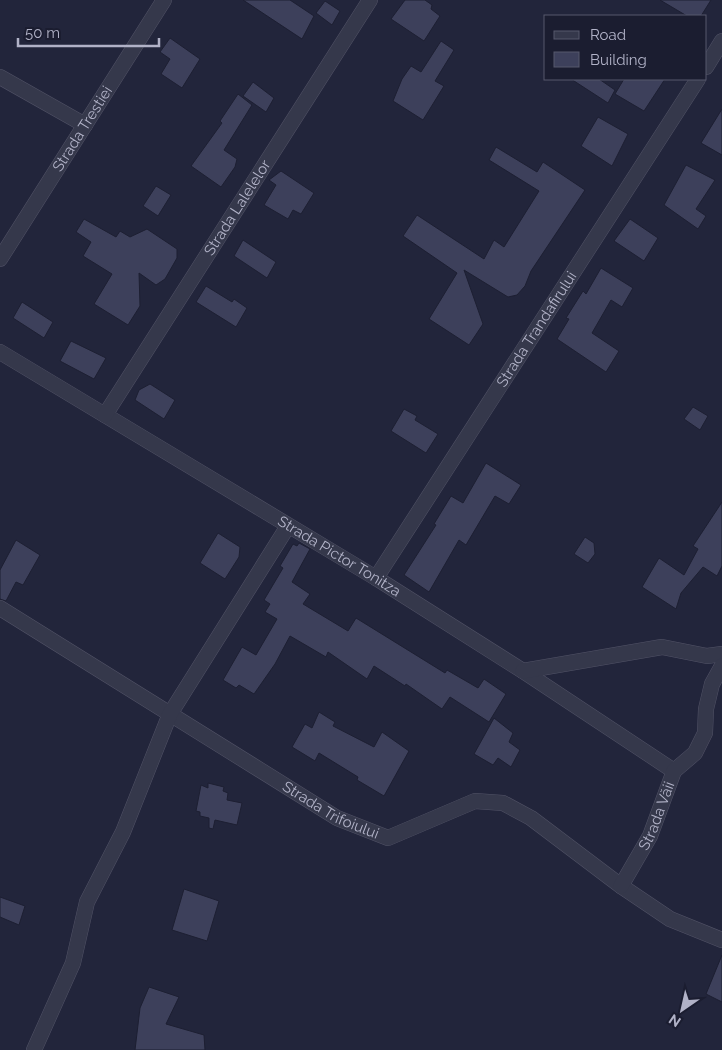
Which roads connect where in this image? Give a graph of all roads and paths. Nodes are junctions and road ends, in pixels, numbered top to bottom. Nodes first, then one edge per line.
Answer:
1 (164, 0) edge
2 (370, 0) edge
3 (722, 41) edge
4 (707, 65) edge
5 (0, 77) edge
6 (697, 80) edge
7 (85, 125) junction
8 (0, 259) edge
9 (0, 352) edge
10 (105, 415) junction
11 (288, 526) junction
12 (376, 578) junction
13 (0, 608) edge
14 (722, 654) edge
15 (722, 666) edge
16 (523, 671) junction
17 (170, 714) junction
18 (674, 771) junction
19 (621, 886) junction
20 (722, 940) edge
21 (34, 1050) edge

1 - 7 street, Strada Trestiei
2 - 10 street, Strada Lalelelor
3 - 4 street
5 - 7 street
6 - 12 street, Strada Trandafirului
7 - 8 street, Strada Trestiei
9 - 10 street, Strada Pictor Tonitza
10 - 11 street, Strada Pictor Tonitza
11 - 12 street, Strada Pictor Tonitza
11 - 17 street
12 - 16 street, Strada Pictor Tonitza
13 - 17 street, Strada Trifoiului
14 - 16 street
15 - 18 street, Strada Văii
16 - 18 street, Strada Pictor Tonitza
17 - 19 street, Strada Trifoiului
17 - 21 street
18 - 19 street, Strada Văii
19 - 20 street, Strada Trifoiului

